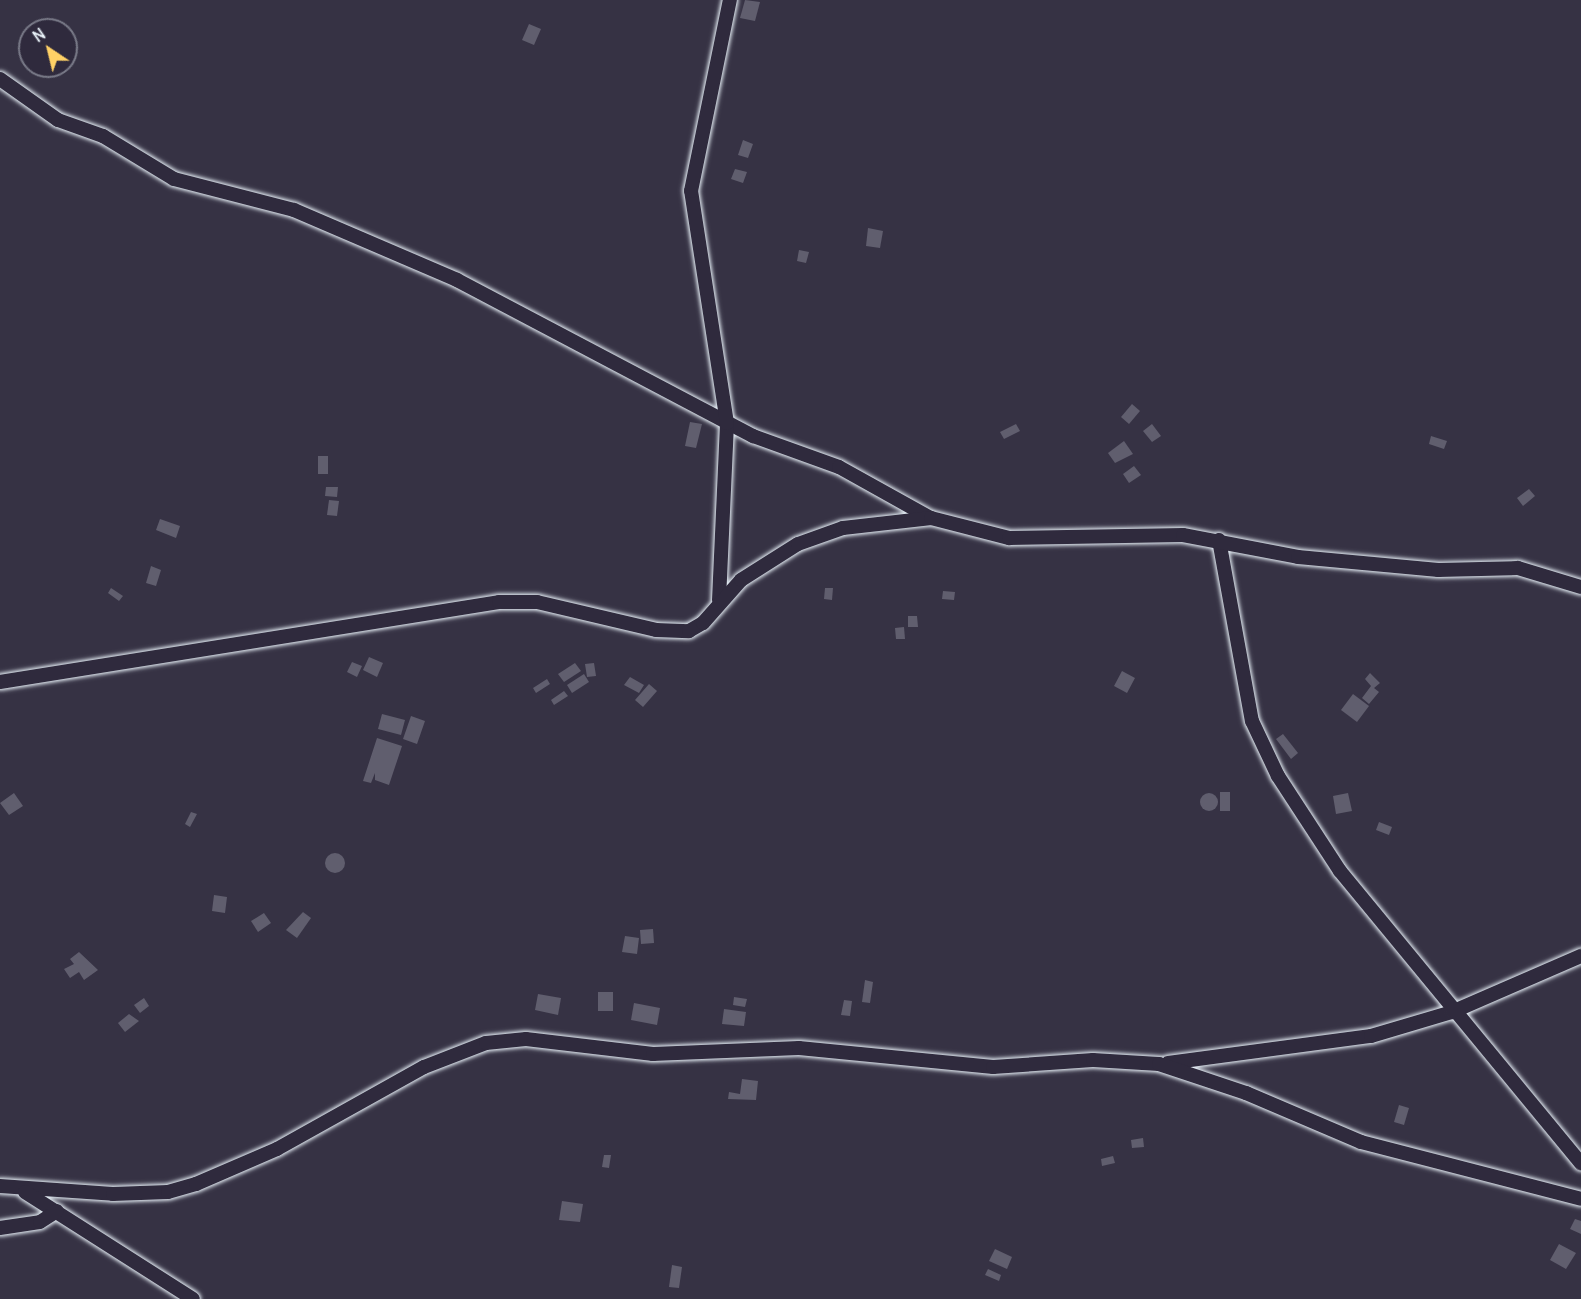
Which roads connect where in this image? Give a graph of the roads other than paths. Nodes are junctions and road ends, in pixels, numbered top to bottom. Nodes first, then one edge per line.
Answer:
1 (730, 0) edge
2 (0, 79) edge
3 (727, 423) junction
4 (931, 518) junction
5 (1219, 540) junction
6 (1581, 587) edge
7 (719, 600) junction
8 (0, 682) edge
9 (1581, 956) edge
10 (1452, 1012) junction
11 (1159, 1065) junction
12 (1581, 1163) edge
13 (7, 1186) edge
14 (1581, 1199) edge
15 (57, 1211) junction
16 (0, 1228) edge
17 (193, 1299) edge

1 - 3 street
2 - 3 street
3 - 4 street
3 - 7 street
4 - 5 street
4 - 7 street
5 - 6 street
5 - 10 street
7 - 8 street
9 - 10 street
10 - 11 street
10 - 12 street
11 - 13 street
11 - 14 street
13 - 15 street
15 - 16 street
15 - 17 street

